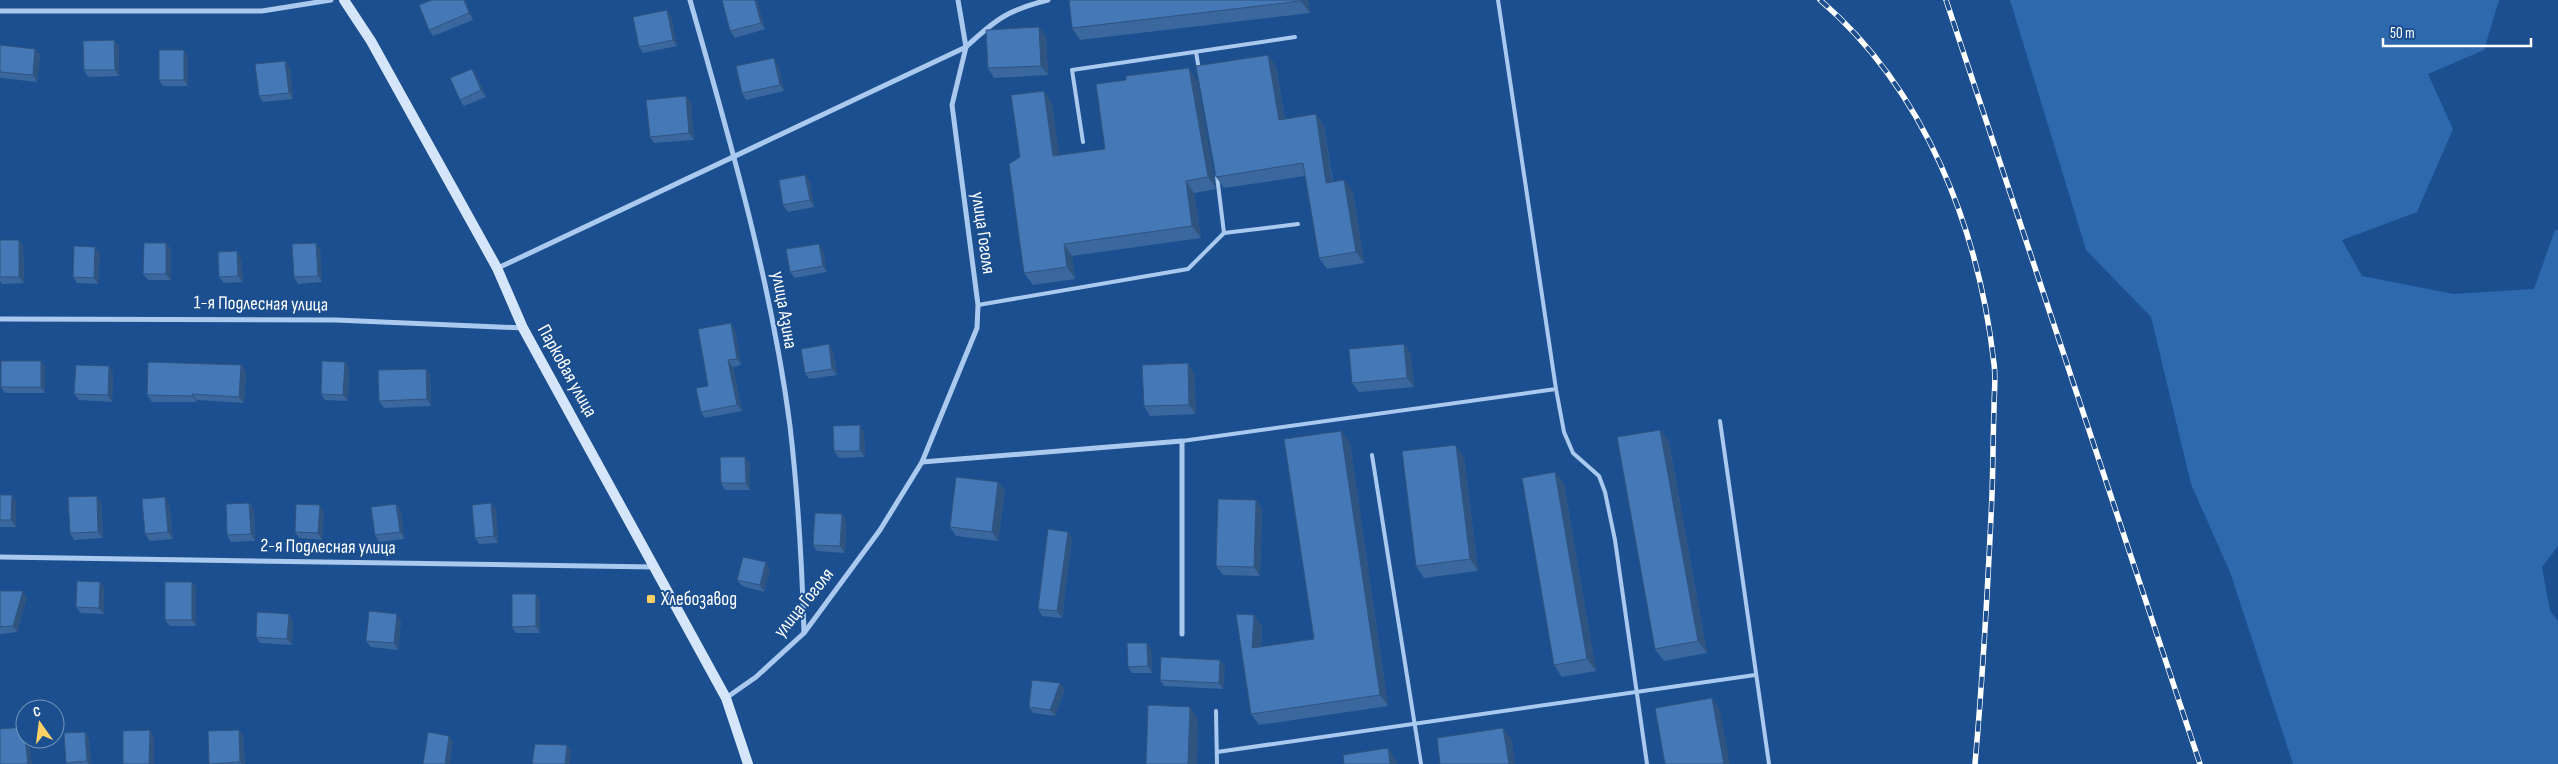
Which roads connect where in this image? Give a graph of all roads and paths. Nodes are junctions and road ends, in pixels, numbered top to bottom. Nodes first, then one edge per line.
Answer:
1 (330, 0) edge
2 (344, 0) edge
3 (690, 0) edge
4 (958, 0) edge
5 (1048, 0) edge
6 (1498, 0) edge
7 (0, 11) edge
8 (1295, 37) dead end
9 (966, 47) junction
10 (1196, 52) junction
11 (1200, 71) edge
12 (1083, 142) dead end
13 (735, 157) junction
14 (1216, 169) edge
15 (1298, 224) dead end
16 (1224, 233) junction
17 (497, 268) junction
18 (978, 305) junction
19 (0, 319) edge
20 (522, 328) junction
21 (1556, 389) junction
22 (1720, 421) dead end
23 (1182, 441) junction
24 (1372, 455) dead end
25 (922, 462) junction
26 (0, 557) edge
27 (655, 567) junction
28 (804, 633) junction
29 (1182, 634) dead end
30 (1755, 676) junction
31 (1637, 693) junction
32 (726, 698) junction
33 (1216, 711) dead end
34 (1416, 724) junction
35 (1216, 752) junction
36 (748, 764) edge
37 (1217, 764) edge
38 (1421, 764) edge
39 (1647, 764) edge
40 (1769, 764) edge

1 - 7 street
2 - 17 main road, Парковая улица
3 - 13 street, улица Азина
4 - 9 street, улица Гоголя
5 - 9 street
6 - 21 lane
8 - 10 lane
9 - 13 street
9 - 18 street, улица Гоголя
10 - 11 lane
10 - 12 lane
13 - 17 street
13 - 28 street, улица Азина
14 - 16 lane
15 - 16 lane
16 - 18 lane
17 - 20 main road, Парковая улица
18 - 25 street, улица Гоголя
19 - 20 street, 1-я Подлесная улица
20 - 27 main road, Парковая улица
21 - 23 lane
21 - 31 lane
22 - 30 lane
23 - 25 street
23 - 29 street
24 - 34 lane
25 - 28 street, улица Гоголя
26 - 27 street, 2-я Подлесная улица
27 - 32 main road, Парковая улица
28 - 32 street, улица Гоголя
30 - 31 lane
30 - 40 lane
31 - 34 lane
31 - 39 lane
32 - 36 main road, Парковая улица
33 - 35 lane
34 - 35 lane
34 - 38 lane
35 - 37 lane

